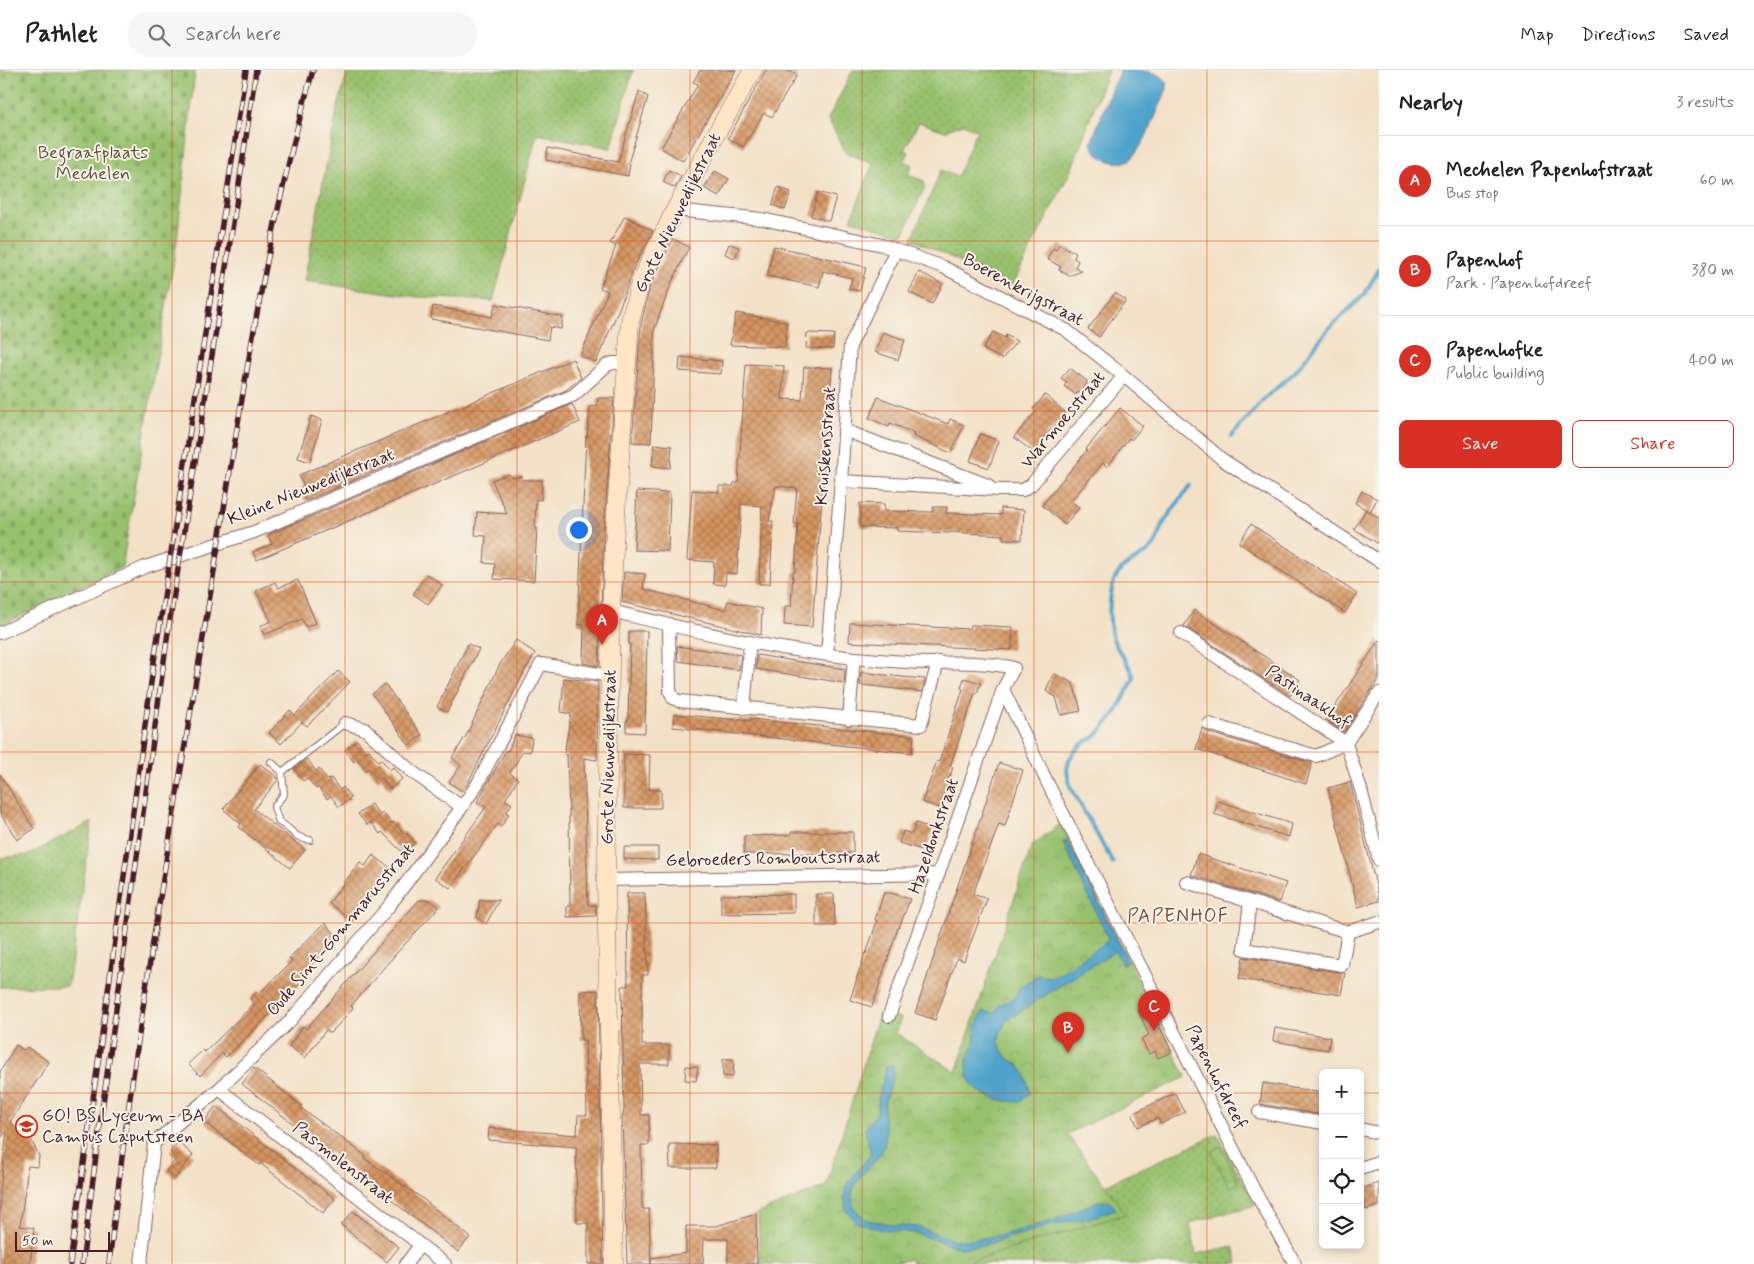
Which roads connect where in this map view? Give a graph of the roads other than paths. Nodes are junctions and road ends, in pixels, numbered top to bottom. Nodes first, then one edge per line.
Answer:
1 (753, 70) edge
2 (675, 210) junction
3 (896, 250) junction
4 (627, 363) junction
5 (1124, 376) junction
6 (844, 430) junction
7 (841, 482) junction
8 (1000, 490) junction
9 (1379, 561) edge
10 (611, 611) junction
11 (669, 624) junction
12 (0, 633) edge
13 (1181, 633) dead end
14 (750, 642) junction
15 (827, 654) junction
16 (854, 658) junction
17 (938, 662) junction
18 (610, 676) junction
19 (1003, 689) junction
20 (1379, 693) edge
21 (744, 708) junction
22 (848, 719) junction
23 (345, 724) joint
24 (1209, 724) dead end
25 (1346, 743) junction
26 (271, 762) dead end
27 (282, 772) junction
28 (462, 807) junction
29 (310, 840) dead end
30 (1379, 860) edge
31 (939, 874) junction
32 (606, 880) junction
33 (1186, 882) dead end
34 (1250, 902) junction
35 (1379, 922) edge
36 (1348, 932) junction
37 (889, 1016) dead end
38 (219, 1089) junction
39 (1259, 1112) dead end
40 (1319, 1122) edge
41 (1364, 1130) edge
42 (1379, 1133) edge
43 (1379, 1162) edge
44 (1364, 1167) edge
45 (420, 1245) junction
46 (141, 1264) edge
47 (406, 1264) edge
48 (445, 1264) edge
49 (614, 1264) edge
50 (1295, 1264) edge

1 - 2 main road, Grote Nieuwedijkstraat
2 - 3 street, Boerenkrijgstraat
2 - 4 main road, Grote Nieuwedijkstraat
3 - 5 street, Boerenkrijgstraat
3 - 6 street, Kruiskensstraat
4 - 10 main road, Grote Nieuwedijkstraat
4 - 12 street, Kleine Nieuwedijkstraat
5 - 8 street, Warmoesstraat
5 - 9 street, Boerenkrijgstraat
6 - 7 street, Kruiskensstraat
6 - 8 street, Warmoesstraat
7 - 8 street, Warmoesstraat
7 - 15 street, Kruiskensstraat
10 - 11 street
10 - 18 main road, Grote Nieuwedijkstraat
11 - 14 street
11 - 21 street
13 - 25 street, Pastinaakhof
14 - 15 street
14 - 21 street
15 - 16 street
16 - 17 street
16 - 22 street
17 - 19 street, Hazeldonkstraat
17 - 22 street
18 - 28 street, Oude Sint-Gommarusstraat
18 - 32 main road, Grote Nieuwedijkstraat
19 - 31 street, Hazeldonkstraat
19 - 50 street, Papenhofdreef
20 - 25 street
21 - 22 street
23 - 27 lane
23 - 28 street
24 - 25 street, Pastinaakhof
25 - 30 street
26 - 27 lane
27 - 29 lane
28 - 38 street, Oude Sint-Gommarusstraat
31 - 32 street, Gebroeders Romboutsstraat
31 - 37 street, Hazeldonkstraat
32 - 49 main road, Grote Nieuwedijkstraat
33 - 34 street
34 - 36 street
34 - 36 street
35 - 36 street
38 - 45 street, Pasmolenstraat
38 - 46 street, Oude Sint-Gommarusstraat
39 - 40 street
41 - 42 street
43 - 44 street
45 - 47 street
45 - 48 street, Pasmolenstraat

